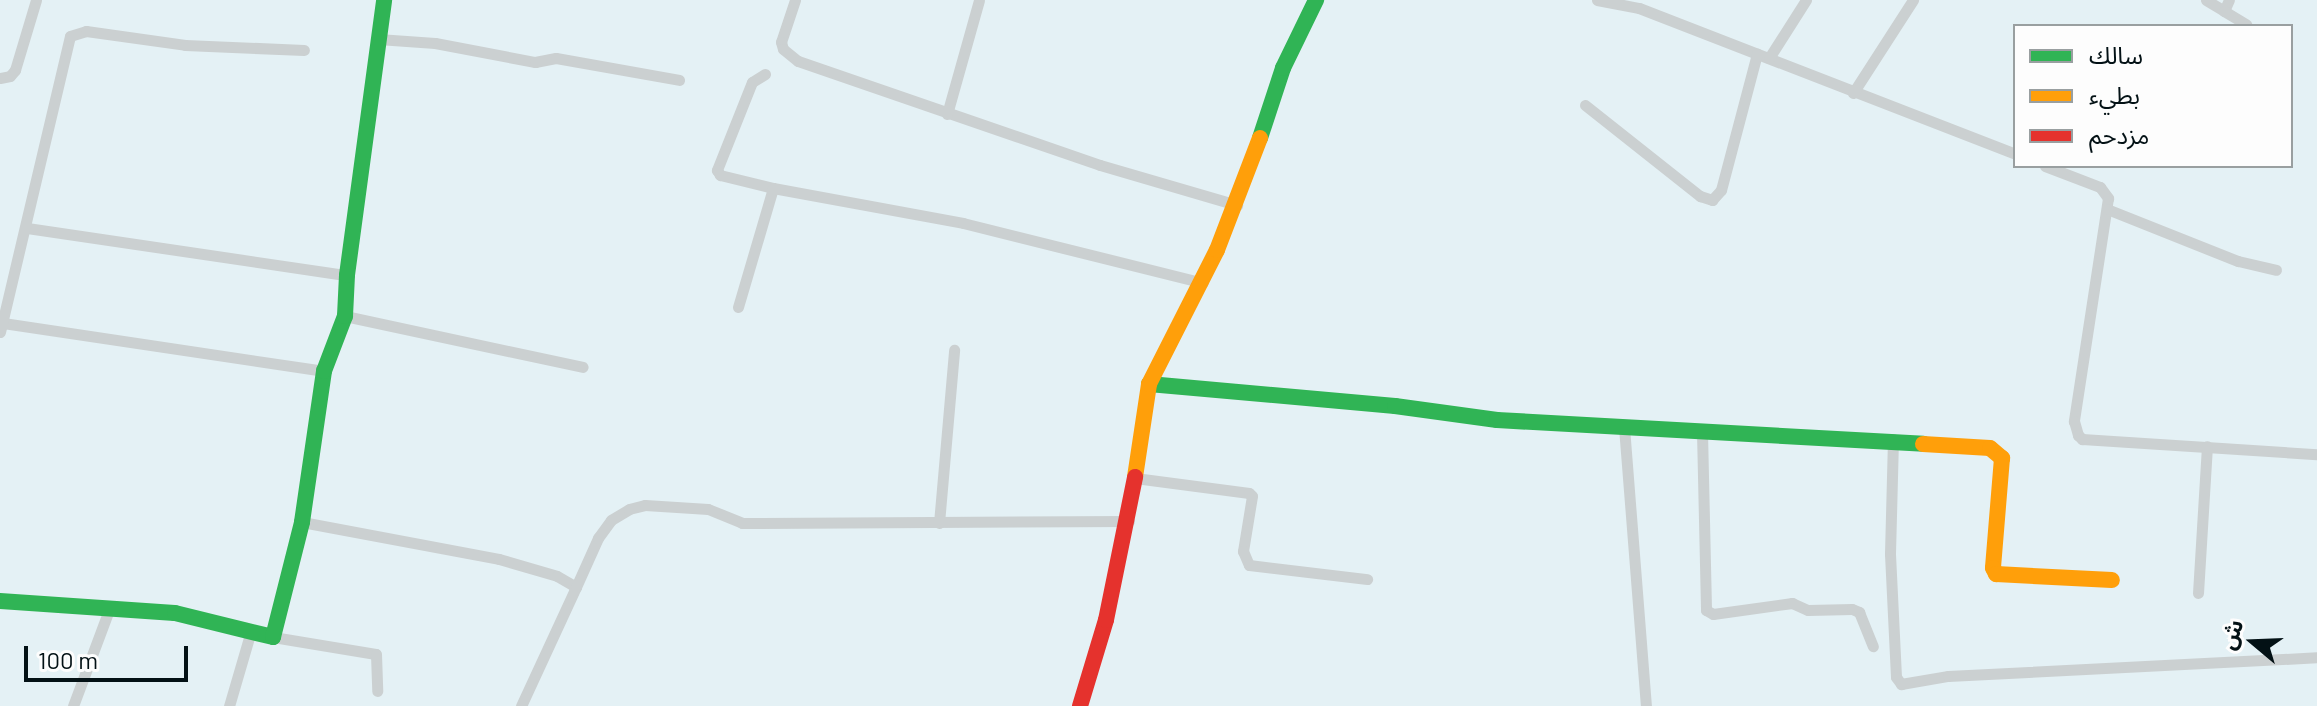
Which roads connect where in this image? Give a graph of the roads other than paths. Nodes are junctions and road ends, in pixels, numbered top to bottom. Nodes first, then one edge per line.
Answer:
1 (36, 0) edge
2 (384, 0) edge
3 (795, 0) edge
4 (979, 0) edge
5 (1316, 0) edge
6 (1597, 0) edge
7 (1806, 0) edge
8 (1913, 0) edge
9 (2206, 0) edge
10 (2226, 5) edge
11 (2246, 24) edge
12 (378, 39) junction
13 (304, 50) dead end
14 (1763, 56) junction
15 (765, 74) dead end
16 (0, 78) edge
17 (679, 80) dead end
18 (1853, 93) junction
19 (1585, 105) dead end
20 (947, 114) junction
21 (2013, 153) edge
22 (2050, 168) edge
23 (773, 188) junction
24 (1237, 205) junction
25 (2107, 209) junction
26 (27, 228) junction
27 (2276, 270) dead end
28 (347, 275) junction
29 (1203, 283) junction
30 (738, 307) dead end
31 (345, 316) junction
32 (2, 327) edge
33 (954, 350) dead end
34 (583, 367) dead end
35 (324, 371) junction
36 (1149, 384) junction
37 (1624, 427) junction
38 (1702, 432) junction
39 (1893, 439) junction
40 (2207, 446) junction
41 (2317, 454) edge
42 (1135, 478) junction
43 (1129, 521) junction
44 (302, 522) junction
45 (939, 523) junction
46 (1367, 579) dead end
47 (2112, 580) dead end
48 (576, 587) junction
49 (2198, 593) dead end
50 (0, 601) edge
51 (110, 607) junction
52 (250, 634) junction
53 (273, 637) junction
54 (1873, 646) dead end
55 (2317, 657) edge
56 (377, 691) dead end
57 (73, 706) edge
58 (229, 706) edge
59 (521, 706) edge
60 (1080, 706) edge
61 (1646, 706) edge

1 - 16 street
2 - 12 street
3 - 20 street
4 - 20 street
5 - 24 street
6 - 14 street
7 - 14 street
8 - 18 street
9 - 10 street
10 - 11 street
12 - 17 street
12 - 28 street
13 - 26 street
14 - 18 street
14 - 19 street
15 - 23 street
18 - 21 street
20 - 24 street
22 - 25 street
23 - 29 street
23 - 30 street
24 - 29 street
25 - 27 street
25 - 40 street
26 - 28 street
26 - 32 street
28 - 31 street
29 - 36 street
31 - 34 street
31 - 35 street
32 - 35 street
33 - 45 street
35 - 44 street
36 - 37 street
36 - 42 street
37 - 38 street
37 - 61 street
38 - 39 street
38 - 54 street
39 - 47 street
39 - 55 street
40 - 41 street
40 - 49 street
42 - 43 street
42 - 46 street
43 - 45 street
43 - 60 street
44 - 48 street
44 - 53 street
45 - 48 street
48 - 59 street
50 - 51 street
51 - 52 street
51 - 57 street
52 - 53 street
52 - 58 street
53 - 56 street

